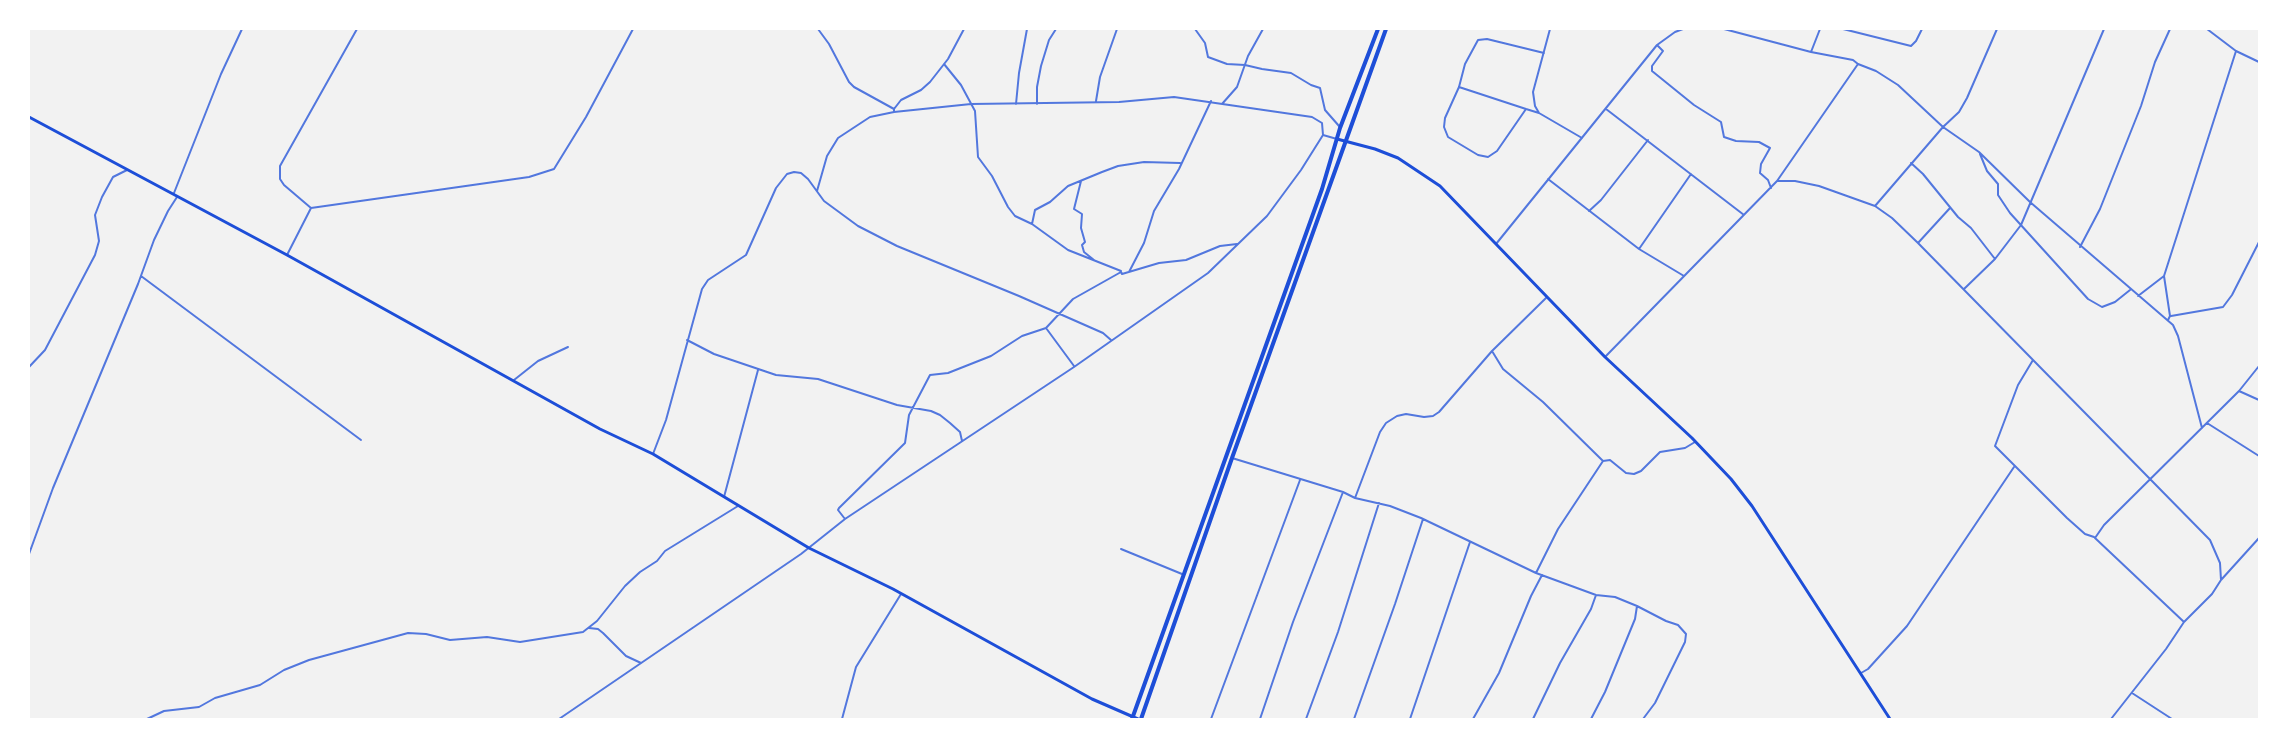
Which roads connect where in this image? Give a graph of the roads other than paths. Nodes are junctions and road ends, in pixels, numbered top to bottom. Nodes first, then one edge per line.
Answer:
1 (242, 29) edge
2 (357, 29) edge
3 (633, 29) edge
4 (818, 29) edge
5 (964, 29) edge
6 (1027, 29) edge
7 (1056, 29) edge
8 (1117, 29) edge
9 (1195, 29) edge
10 (1263, 29) edge
11 (1378, 29) edge
12 (1386, 29) edge
13 (1550, 29) edge
14 (1683, 29) edge
15 (1724, 29) edge
16 (1820, 29) edge
17 (1843, 29) edge
18 (1922, 29) edge
19 (1997, 29) edge
20 (2104, 29) edge
21 (2170, 29) edge
22 (2207, 29) edge
23 (1657, 45) junction
24 (2236, 51) junction
25 (1810, 52) junction
26 (1544, 54) junction
27 (2259, 62) edge
28 (944, 64) junction
29 (1245, 64) junction
30 (1858, 64) junction
31 (1459, 87) junction
32 (1096, 101) junction
33 (1211, 101) junction
34 (971, 104) junction
35 (1016, 104) junction
36 (1037, 104) junction
37 (1222, 104) junction
38 (1526, 109) junction
39 (1606, 109) junction
40 (894, 110) junction
41 (1539, 113) junction
42 (29, 117) edge
43 (1943, 127) junction
44 (1340, 128) junction
45 (1323, 135) junction
46 (1582, 138) junction
47 (1337, 139) junction
48 (1648, 140) junction
49 (1347, 142) junction
50 (1979, 152) junction
51 (1180, 163) junction
52 (1911, 164) junction
53 (126, 170) junction
54 (1691, 174) junction
55 (1548, 179) junction
56 (1082, 180) junction
57 (1777, 181) junction
58 (1771, 188) junction
59 (817, 193) junction
60 (173, 195) junction
61 (177, 198) junction
62 (2030, 202) junction
63 (1875, 206) junction
64 (311, 208) junction
65 (1950, 208) junction
66 (1589, 212) junction
67 (1744, 215) junction
68 (1032, 224) junction
69 (2021, 225) junction
70 (2259, 242) edge
71 (1918, 243) junction
72 (1237, 244) junction
73 (1496, 244) junction
74 (2080, 247) junction
75 (1639, 249) junction
76 (287, 255) junction
77 (1995, 259) junction
78 (1096, 262) junction
79 (1121, 272) junction
80 (1129, 272) junction
81 (141, 276) junction
82 (1684, 276) junction
83 (2164, 276) junction
84 (1964, 289) junction
85 (2130, 290) junction
86 (2138, 296) junction
87 (1546, 298) junction
88 (1059, 315) junction
89 (2170, 316) junction
90 (2168, 320) junction
91 (1046, 328) junction
92 (687, 340) junction
93 (1111, 340) junction
94 (568, 347) dead end
95 (1492, 351) junction
96 (1605, 357) junction
97 (2033, 360) junction
98 (2259, 366) edge
99 (29, 367) edge
100 (1074, 367) junction
101 (758, 369) junction
102 (512, 381) junction
103 (2239, 391) junction
104 (2259, 400) edge
105 (913, 410) junction
106 (2207, 423) junction
107 (2202, 428) junction
108 (361, 440) dead end
109 (962, 441) junction
110 (1696, 442) junction
111 (653, 454) junction
112 (2259, 456) edge
113 (1232, 458) junction
114 (1603, 461) junction
115 (2014, 467) junction
116 (1300, 480) junction
117 (2151, 480) junction
118 (1343, 492) junction
119 (724, 498) junction
120 (1355, 498) junction
121 (1379, 503) junction
122 (740, 505) junction
123 (1422, 519) junction
124 (845, 520) junction
125 (2095, 538) junction
126 (2259, 538) edge
127 (1470, 542) junction
128 (808, 548) junction
129 (1121, 549) dead end
130 (29, 554) edge
131 (1536, 573) junction
132 (1184, 575) junction
133 (1542, 575) junction
134 (2221, 580) junction
135 (901, 593) junction
136 (1596, 596) junction
137 (1637, 606) junction
138 (2184, 622) junction
139 (589, 628) junction
140 (641, 663) junction
141 (1861, 674) junction
142 (2132, 693) junction
143 (1132, 718) edge
144 (147, 719) edge
145 (559, 719) edge
146 (842, 719) edge
147 (1140, 719) edge
148 (1211, 719) edge
149 (1260, 719) edge
150 (1306, 719) edge
151 (1354, 719) edge
152 (1410, 719) edge
153 (1473, 719) edge
154 (1533, 719) edge
155 (1591, 719) edge
156 (1643, 719) edge
157 (1890, 719) edge
158 (2111, 719) edge
159 (2172, 719) edge

1 - 60 street
2 - 64 street
3 - 64 street
4 - 40 street
5 - 28 street
6 - 35 street
7 - 36 street
8 - 32 street
9 - 29 street
10 - 29 street
11 - 44 highway
12 - 49 highway
13 - 26 street
14 - 23 street
15 - 25 street
16 - 25 street
17 - 18 street
19 - 43 street
20 - 62 street
21 - 74 street
22 - 24 street
23 - 39 street
23 - 58 street
24 - 27 street
24 - 83 street
25 - 30 street
26 - 31 street
26 - 41 street
28 - 34 street
28 - 40 street
29 - 37 street
29 - 44 street
30 - 43 street
30 - 57 street
31 - 38 street
31 - 38 street
32 - 33 street
32 - 36 street
33 - 37 street
33 - 51 street
34 - 35 street
34 - 40 street
34 - 68 street
35 - 36 street
37 - 45 street
38 - 41 street
39 - 46 street
39 - 48 street
40 - 59 street
41 - 46 street
42 - 53 main road
43 - 50 street
43 - 52 street
44 - 47 highway
45 - 47 street
45 - 72 street
46 - 55 street
47 - 49 main road
47 - 132 highway
48 - 54 street
48 - 66 street
49 - 73 main road
49 - 113 highway
50 - 62 street
50 - 69 street
51 - 56 street
51 - 80 street
52 - 63 street
52 - 65 street
53 - 60 main road
53 - 99 street
54 - 67 street
54 - 75 street
55 - 66 street
55 - 73 street
56 - 68 street
56 - 78 street
57 - 58 street
57 - 63 street
58 - 67 street
59 - 88 street
59 - 92 street
60 - 61 main road
61 - 76 main road
61 - 81 street
62 - 69 street
62 - 74 street
63 - 71 street
64 - 76 street
65 - 71 street
65 - 77 street
66 - 75 street
67 - 82 street
68 - 78 street
69 - 77 street
69 - 85 street
70 - 89 street
71 - 84 street
72 - 80 street
72 - 93 street
73 - 87 main road
74 - 85 street
75 - 82 street
76 - 102 main road
77 - 84 street
78 - 79 street
79 - 80 street
79 - 88 street
81 - 108 street
81 - 130 street
82 - 96 street
83 - 86 street
83 - 89 street
84 - 97 street
85 - 86 street
86 - 90 street
87 - 95 street
87 - 96 main road
88 - 91 street
88 - 93 street
89 - 90 street
90 - 107 street
91 - 100 street
91 - 105 street
92 - 101 street
92 - 111 street
93 - 100 street
94 - 102 street
95 - 114 street
95 - 120 street
96 - 110 main road
97 - 115 street
97 - 117 street
98 - 103 street
100 - 109 street
101 - 105 street
101 - 119 street
102 - 111 main road
103 - 104 street
103 - 106 street
105 - 109 street
105 - 124 street
106 - 107 street
106 - 112 street
107 - 117 street
109 - 124 street
110 - 114 street
110 - 141 main road
111 - 119 main road
113 - 116 street
113 - 147 highway
114 - 131 street
115 - 125 street
115 - 141 street
116 - 118 street
116 - 148 street
117 - 125 street
117 - 134 street
118 - 120 street
118 - 149 street
119 - 122 main road
120 - 121 street
121 - 123 street
121 - 150 street
122 - 128 main road
122 - 139 street
123 - 127 street
123 - 151 street
124 - 128 street
125 - 138 street
126 - 134 street
127 - 131 street
127 - 152 street
128 - 135 main road
128 - 140 street
129 - 132 street
131 - 133 street
132 - 143 highway
133 - 136 street
133 - 153 street
134 - 138 street
135 - 143 main road
135 - 146 street
136 - 137 street
136 - 154 street
137 - 155 street
137 - 156 street
138 - 142 street
139 - 140 street
139 - 144 street
140 - 145 street
141 - 157 main road
142 - 158 street
142 - 159 street
143 - 147 main road

